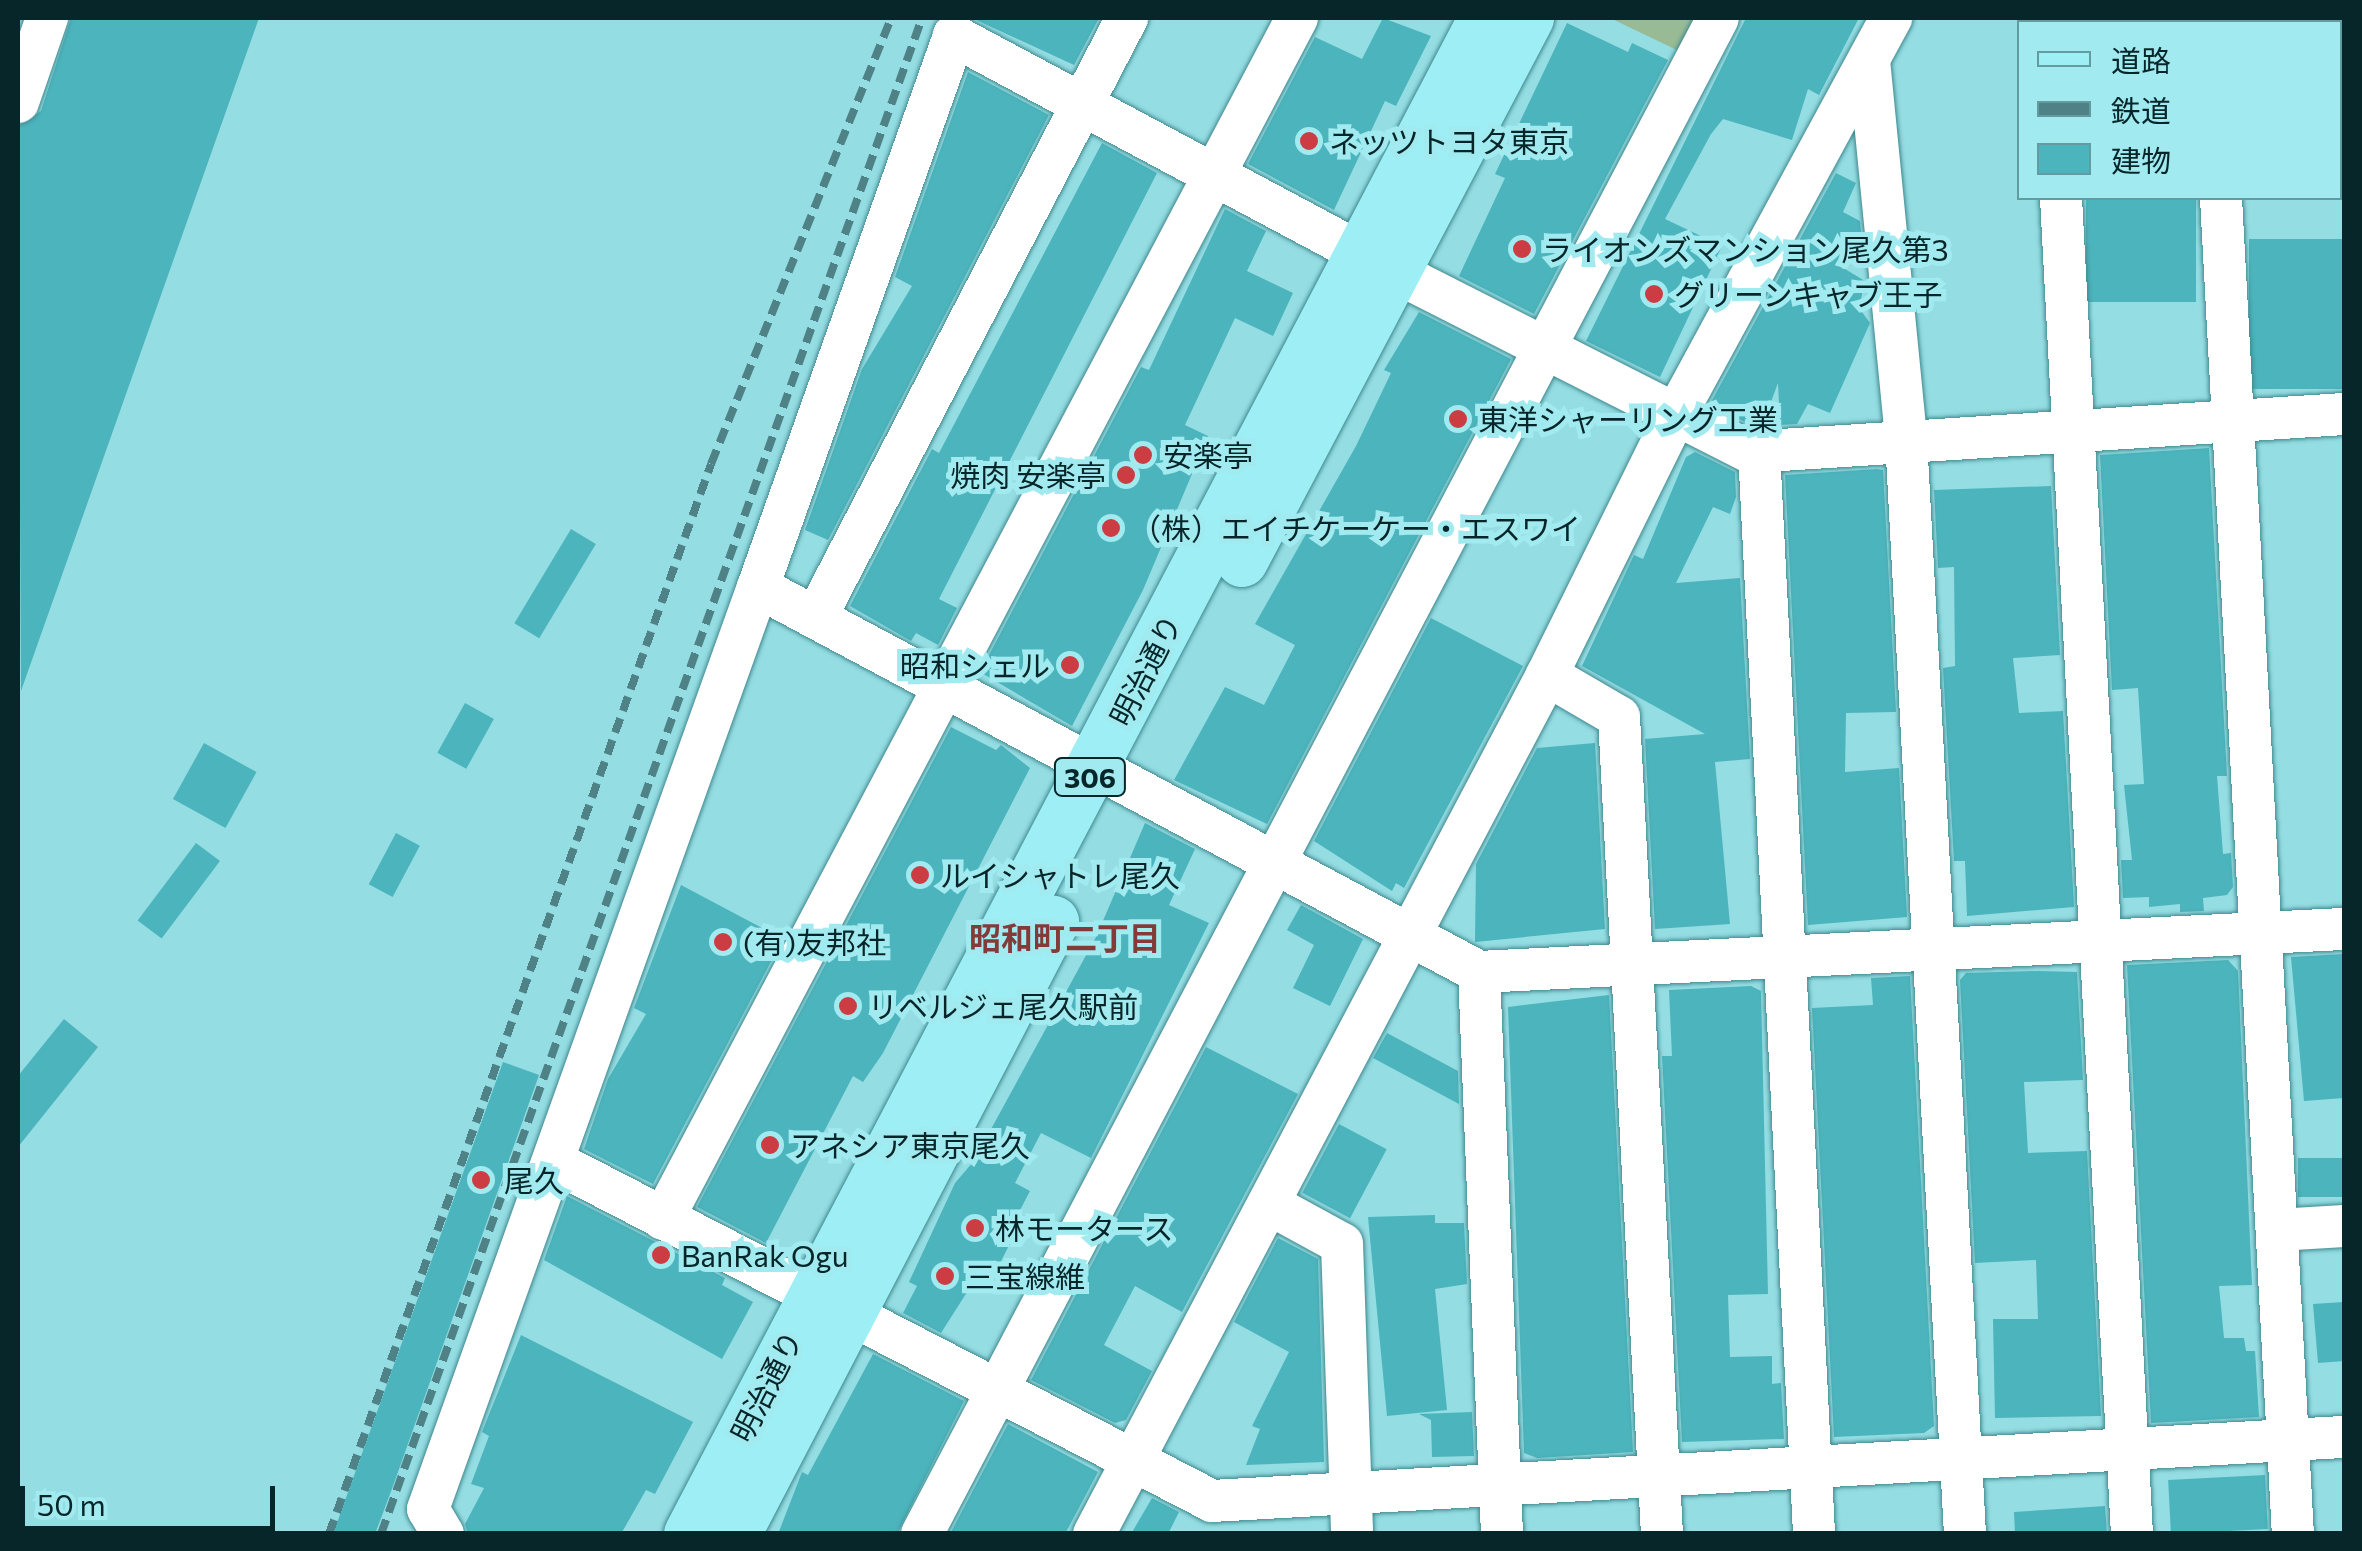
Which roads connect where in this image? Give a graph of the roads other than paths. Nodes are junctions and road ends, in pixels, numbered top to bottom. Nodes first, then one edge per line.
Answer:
1 (47, 18) edge
2 (1127, 18) edge
3 (1297, 18) edge
4 (1485, 18) edge
5 (1528, 18) edge
6 (1718, 18) edge
7 (1890, 18) edge
8 (957, 26) edge
9 (1868, 60) junction
10 (21, 84) edge
11 (1082, 103) junction
12 (1216, 174) junction
13 (2062, 200) edge
14 (2221, 200) edge
15 (1378, 262) junction
16 (1545, 346) junction
17 (2344, 414) edge
18 (1675, 416) junction
19 (2233, 421) junction
20 (2074, 430) junction
21 (1906, 438) junction
22 (1759, 451) junction
23 (758, 588) junction
24 (817, 615) junction
25 (1547, 675) junction
26 (945, 686) junction
27 (1109, 777) junction
28 (1276, 864) junction
29 (2344, 929) edge
30 (2260, 932) junction
31 (1411, 934) junction
32 (2100, 940) junction
33 (1934, 948) junction
34 (1782, 956) junction
35 (1629, 966) junction
36 (1479, 972) junction
37 (555, 1162) junction
38 (1269, 1204) junction
39 (663, 1219) junction
40 (2344, 1226) edge
41 (2277, 1230) junction
42 (829, 1307) junction
43 (995, 1392) junction
44 (2344, 1437) edge
45 (2288, 1444) junction
46 (2127, 1453) junction
47 (1132, 1459) junction
48 (1960, 1462) junction
49 (1811, 1471) junction
50 (1659, 1480) junction
51 (1500, 1488) junction
52 (1351, 1516) edge
53 (1213, 1517) edge
54 (443, 1534) edge
55 (690, 1534) edge
56 (735, 1534) edge
57 (922, 1534) edge
58 (1094, 1534) edge
59 (1502, 1534) edge
60 (1662, 1534) edge
61 (1814, 1534) edge
62 (1966, 1534) edge
63 (2132, 1534) edge
64 (2293, 1534) edge

1 - 10 street
2 - 11 street
3 - 12 street
4 - 15 main road, 明治通り / 306
5 - 15 main road, 明治通り / 306
6 - 16 street
7 - 9 street
8 - 11 street
8 - 23 street
9 - 18 street
9 - 21 street
11 - 12 street
11 - 24 street
12 - 15 street
12 - 26 street
13 - 20 street
14 - 19 street
15 - 16 street
15 - 27 main road, 明治通り / 306
16 - 18 street
16 - 28 street
17 - 19 street
18 - 22 street
18 - 25 street
19 - 20 street
19 - 30 street
20 - 21 street
20 - 32 street
21 - 22 street
21 - 33 street
22 - 34 street
23 - 24 street
23 - 37 street
24 - 26 street
25 - 31 street
25 - 35 street
26 - 27 street
26 - 39 street
27 - 28 street
27 - 42 main road, 明治通り / 306
28 - 31 street
28 - 43 street
29 - 30 street
30 - 32 street
30 - 41 street
31 - 36 street
31 - 38 street
32 - 33 street
32 - 46 street
33 - 34 street
33 - 48 street
34 - 35 street
34 - 49 street
35 - 36 street
35 - 50 street
36 - 51 street
37 - 39 street
37 - 54 street
38 - 47 street
38 - 52 street
39 - 42 street
40 - 41 street
41 - 45 street
42 - 43 street
42 - 55 main road, 明治通り / 306
42 - 56 main road, 明治通り / 306
43 - 47 street
43 - 57 street
44 - 45 street
45 - 46 street
45 - 64 street
46 - 48 street
46 - 63 street
47 - 53 street
47 - 58 street
48 - 49 street
48 - 62 street
49 - 50 street
49 - 61 street
50 - 51 street
50 - 60 street
51 - 52 street
51 - 59 street
52 - 53 street

